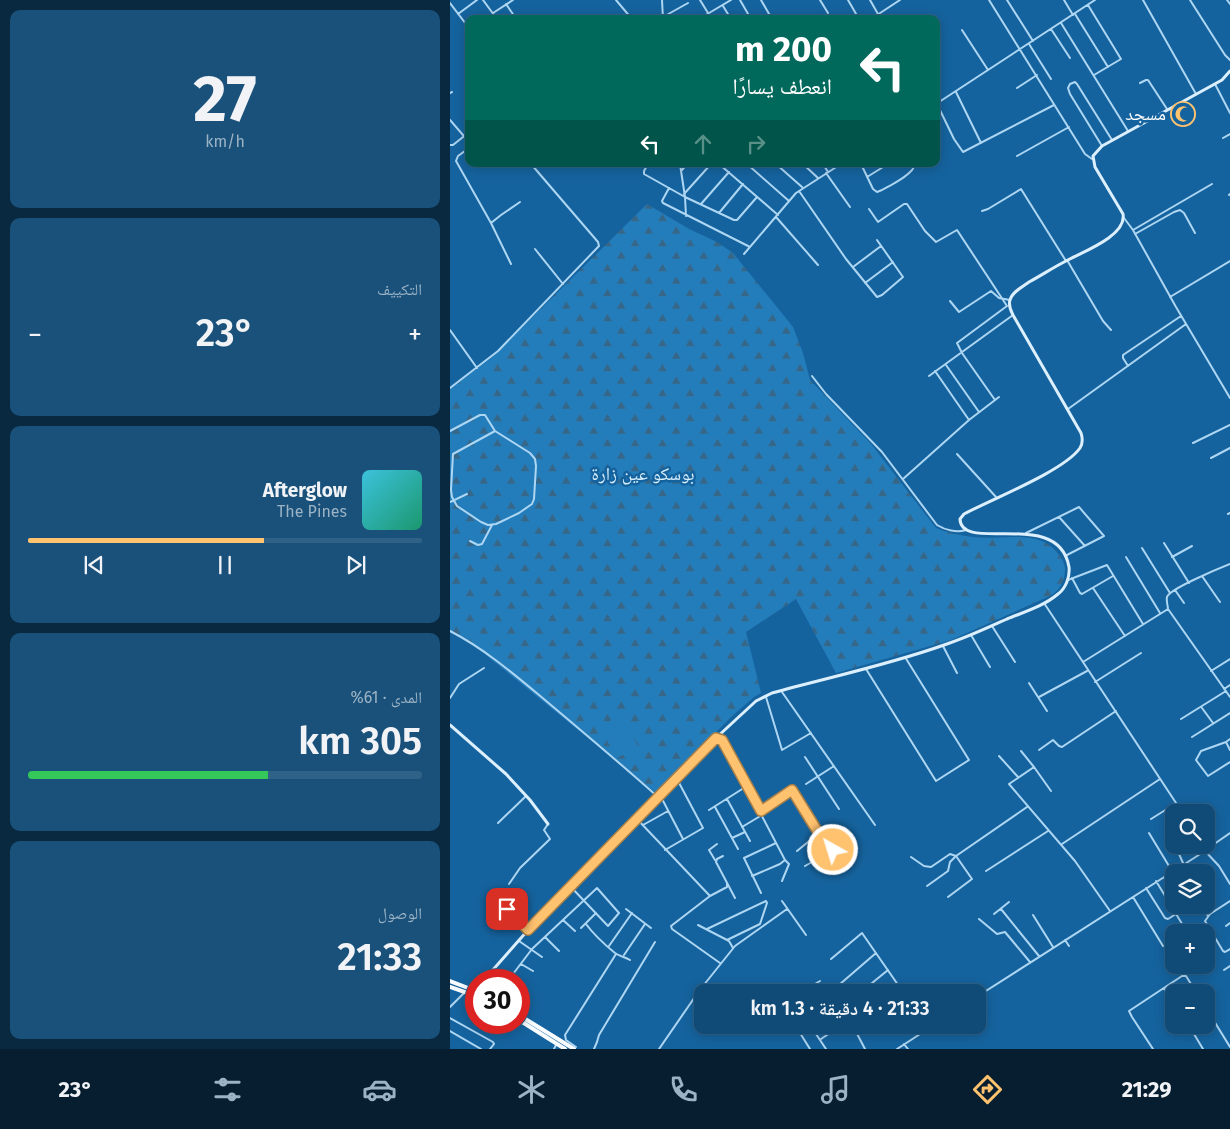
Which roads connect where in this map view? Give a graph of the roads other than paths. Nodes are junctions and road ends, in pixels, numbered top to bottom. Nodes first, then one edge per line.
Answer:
1 (477, 0) edge
2 (483, 0) edge
3 (513, 0) edge
4 (616, 0) edge
5 (662, 0) edge
6 (700, 0) edge
7 (731, 0) edge
8 (740, 0) edge
9 (761, 0) edge
10 (820, 0) edge
11 (848, 0) edge
12 (870, 0) edge
13 (900, 0) edge
14 (989, 0) edge
15 (1007, 0) edge
16 (1064, 0) edge
17 (1088, 0) edge
18 (1095, 0) edge
19 (1143, 0) edge
20 (1190, 0) edge
21 (1228, 0) edge
22 (894, 2) edge
23 (688, 3) dead end
24 (450, 4) edge
25 (506, 4) junction
26 (1089, 4) junction
27 (1230, 4) edge
28 (722, 5) junction
29 (708, 13) junction
30 (828, 13) dead end
31 (458, 14) junction
32 (494, 14) joint
33 (878, 14) joint
34 (1074, 14) junction
35 (514, 15) edge
36 (629, 15) edge
37 (663, 15) edge
38 (668, 15) edge
39 (705, 15) edge
40 (728, 15) edge
41 (749, 15) edge
42 (770, 15) edge
43 (857, 15) edge
44 (465, 23) edge
45 (1061, 23) junction
46 (1052, 29) junction
47 (962, 30) dead end
48 (1033, 42) junction
49 (1029, 44) junction
50 (1021, 50) junction
51 (1070, 58) dead end
52 (1230, 60) edge
53 (1108, 67) junction
54 (988, 70) junction
55 (1230, 71) edge
56 (1037, 75) junction
57 (1094, 75) junction
58 (1051, 79) dead end
59 (1140, 84) dead end
60 (1215, 84) junction
61 (1017, 88) dead end
62 (956, 92) junction
63 (1196, 94) junction
64 (940, 102) edge
65 (1055, 104) junction
66 (1167, 109) junction
67 (940, 110) edge
68 (1230, 113) edge
69 (450, 120) edge
70 (1069, 127) junction
71 (1128, 131) junction
72 (1230, 134) edge
73 (463, 137) joint
74 (1223, 138) dead end
75 (1112, 140) junction
76 (982, 143) junction
77 (450, 145) edge
78 (1102, 146) junction
79 (465, 151) edge
80 (1017, 156) dead end
81 (1092, 159) junction
82 (534, 167) edge
83 (646, 167) edge
84 (680, 167) edge
85 (684, 167) edge
86 (708, 167) edge
87 (724, 167) edge
88 (750, 167) edge
89 (780, 167) edge
90 (806, 167) edge
91 (824, 167) edge
92 (836, 167) edge
93 (862, 167) edge
94 (883, 167) edge
95 (914, 167) edge
96 (681, 171) junction
97 (729, 172) junction
98 (827, 172) junction
99 (867, 177) junction
100 (818, 178) junction
101 (742, 184) junction
102 (1212, 184) dead end
103 (803, 187) junction
104 (669, 188) junction
105 (798, 191) junction
106 (685, 195) junction
107 (757, 197) junction
108 (789, 201) junction
109 (520, 202) dead end
110 (701, 204) junction
111 (850, 207) dead end
112 (869, 209) dead end
113 (982, 211) dead end
114 (719, 213) junction
115 (686, 216) junction
116 (777, 216) junction
117 (1124, 218) junction
118 (491, 223) junction
119 (1134, 230) junction
120 (1195, 233) dead end
121 (1135, 234) junction
122 (877, 240) dead end
123 (881, 246) junction
124 (751, 247) junction
125 (535, 249) dead end
126 (744, 254) dead end
127 (1067, 260) junction
128 (1230, 261) edge
129 (893, 262) junction
130 (511, 264) dead end
131 (818, 265) dead end
132 (853, 268) junction
133 (865, 283) junction
134 (562, 284) junction
135 (1170, 297) junction
136 (1003, 300) junction
137 (950, 301) dead end
138 (1009, 304) junction
139 (1013, 315) junction
140 (1181, 316) junction
141 (1186, 324) junction
142 (450, 330) edge
143 (1111, 330) dead end
144 (962, 353) junction
145 (946, 364) junction
146 (1128, 366) junction
147 (477, 368) junction
148 (936, 371) junction
149 (812, 376) dead end
150 (929, 376) dead end
151 (450, 388) edge
152 (999, 397) dead end
153 (1230, 398) edge
154 (995, 400) junction
155 (1068, 410) junction
156 (979, 412) junction
157 (969, 420) junction
158 (1230, 424) edge
159 (450, 431) edge
160 (495, 431) junction
161 (1192, 443) dead end
162 (1230, 448) edge
163 (452, 453) edge
164 (957, 454) dead end
165 (1211, 458) dead end
166 (903, 479) junction
167 (467, 494) dead end
168 (996, 498) junction
169 (454, 500) junction
170 (450, 502) edge
171 (1059, 517) junction
172 (492, 525) junction
173 (966, 530) junction
174 (1026, 533) junction
175 (470, 541) dead end
176 (1164, 543) dead end
177 (1085, 546) junction
178 (1192, 546) dead end
179 (1142, 548) dead end
180 (1065, 556) junction
181 (1126, 557) dead end
182 (1172, 557) junction
183 (1230, 564) edge
184 (1114, 576) junction
185 (1202, 576) junction
186 (1070, 579) junction
187 (1189, 582) junction
188 (1094, 588) junction
189 (1176, 590) junction
190 (1170, 593) junction
191 (1220, 602) dead end
192 (1044, 603) junction
193 (1184, 603) dead end
194 (1168, 609) junction
195 (1160, 613) junction
196 (1143, 624) junction
197 (992, 626) junction
198 (450, 631) edge
199 (971, 635) junction
200 (1125, 636) junction
201 (942, 646) junction
202 (1141, 653) dead end
203 (906, 657) junction
204 (1230, 659) edge
205 (1015, 662) dead end
206 (1082, 663) junction
207 (990, 667) dead end
208 (484, 668) dead end
209 (866, 668) junction
210 (1088, 671) junction
211 (1211, 671) junction
212 (958, 673) dead end
213 (1095, 682) junction
214 (1029, 683) dead end
215 (1230, 686) edge
216 (781, 690) junction
217 (1225, 690) junction
218 (765, 695) junction
219 (1039, 697) junction
220 (1230, 697) edge
221 (450, 698) edge
222 (1201, 707) junction
223 (1047, 711) dead end
224 (1116, 712) junction
225 (1230, 713) edge
226 (1181, 719) dead end
227 (1213, 723) junction
228 (450, 725) edge
229 (811, 733) junction
230 (1192, 737) dead end
231 (716, 738) junction
232 (1230, 740) edge
233 (1226, 742) junction
234 (1039, 750) dead end
235 (1230, 750) edge
236 (1021, 751) dead end
237 (999, 756) dead end
238 (805, 757) dead end
239 (1230, 762) edge
240 (834, 766) junction
241 (1034, 767) junction
242 (818, 776) junction
243 (1018, 777) junction
244 (677, 779) junction
245 (1160, 779) junction
246 (806, 784) dead end
247 (747, 786) junction
248 (1051, 791) dead end
249 (526, 796) junction
250 (659, 796) junction
251 (726, 799) junction
252 (1175, 804) edge
253 (715, 807) junction
254 (1027, 807) junction
255 (839, 809) dead end
256 (709, 810) dead end
257 (1165, 810) edge
258 (668, 811) junction
259 (761, 811) junction
260 (763, 815) junction
261 (637, 819) junction
262 (1151, 819) dead end
263 (498, 823) dead end
264 (548, 824) joint
265 (643, 825) junction
266 (875, 825) dead end
267 (742, 827) junction
268 (1048, 831) junction
269 (745, 832) junction
270 (818, 832) junction
271 (1149, 833) dead end
272 (1230, 834) edge
273 (732, 838) junction
274 (684, 840) junction
275 (750, 841) dead end
276 (777, 842) junction
277 (717, 844) dead end
278 (1215, 844) edge
279 (1061, 845) junction
280 (738, 848) dead end
281 (665, 850) junction
282 (797, 851) dead end
283 (1179, 854) edge
284 (1200, 854) edge
285 (1209, 854) edge
286 (723, 856) dead end
287 (956, 856) junction
288 (911, 857) dead end
289 (785, 860) junction
290 (716, 862) junction
291 (1168, 864) edge
292 (1184, 864) joint
293 (805, 866) dead end
294 (986, 871) dead end
295 (1165, 875) edge
296 (752, 876) junction
297 (782, 881) dead end
298 (1156, 881) junction
299 (727, 883) junction
300 (508, 884) dead end
301 (1230, 884) edge
302 (570, 886) junction
303 (927, 886) dead end
304 (1146, 887) junction
305 (761, 893) dead end
306 (710, 896) junction
307 (1132, 896) junction
308 (1165, 896) edge
309 (948, 897) dead end
310 (497, 898) dead end
311 (735, 898) dead end
312 (584, 901) junction
313 (782, 901) dead end
314 (1230, 901) edge
315 (1010, 902) dead end
316 (1001, 908) junction
317 (626, 909) dead end
318 (788, 909) junction
319 (1110, 911) junction
320 (632, 913) junction
321 (596, 914) junction
322 (994, 914) dead end
323 (1176, 914) joint
324 (1033, 915) dead end
325 (1208, 916) joint
326 (979, 919) dead end
327 (563, 920) junction
328 (1230, 923) edge
329 (586, 924) junction
330 (645, 924) junction
331 (698, 924) dead end
332 (1182, 924) edge
333 (1226, 926) dead end
334 (581, 928) dead end
335 (651, 928) dead end
336 (707, 929) junction
337 (528, 930) junction
338 (575, 931) dead end
339 (806, 935) dead end
340 (545, 937) junction
341 (519, 940) junction
342 (727, 940) junction
343 (1065, 940) junction
344 (655, 942) dead end
345 (609, 946) junction
346 (1070, 946) dead end
347 (1163, 946) dead end
348 (733, 948) junction
349 (1053, 948) junction
350 (532, 949) junction
351 (1230, 949) edge
352 (559, 951) dead end
353 (876, 953) junction
354 (616, 954) junction
355 (624, 956) junction
356 (1039, 956) junction
357 (542, 957) dead end
358 (831, 959) dead end
359 (630, 960) dead end
360 (1030, 962) junction
361 (720, 963) junction
362 (521, 964) junction
363 (1230, 966) edge
364 (494, 969) edge
365 (517, 969) edge
366 (888, 970) junction
367 (1224, 970) dead end
368 (533, 971) dead end
369 (450, 981) edge
370 (820, 981) dead end
371 (814, 984) edge
372 (840, 984) edge
373 (871, 984) edge
374 (898, 984) edge
375 (1170, 984) edge
376 (1190, 984) edge
377 (450, 986) edge
378 (465, 986) edge
379 (1164, 988) edge
380 (986, 991) edge
381 (465, 992) edge
382 (465, 993) edge
383 (450, 1008) edge
384 (450, 1018) edge
385 (530, 1021) edge
386 (1215, 1023) edge
387 (530, 1027) edge
388 (450, 1031) edge
389 (801, 1034) edge
390 (816, 1034) edge
391 (829, 1034) edge
392 (857, 1034) edge
393 (919, 1034) edge
394 (1195, 1034) edge
395 (820, 1040) junction
396 (557, 1043) junction
397 (904, 1044) junction
398 (1230, 1047) edge
399 (575, 1048) edge
400 (481, 1049) edge
401 (490, 1049) edge
402 (554, 1049) edge
403 (566, 1049) edge
404 (594, 1049) edge
405 (659, 1049) edge
406 (810, 1049) edge
407 (826, 1049) edge
408 (865, 1049) edge
409 (897, 1049) edge
410 (908, 1049) edge
411 (1153, 1049) edge
412 (1203, 1049) edge

1 - 31 street
2 - 32 street
3 - 25 street
4 - 36 street
5 - 37 street
6 - 29 street
7 - 28 street
8 - 41 street
9 - 42 street
10 - 30 street
11 - 43 street
12 - 33 street
13 - 22 street
14 - 50 street
15 - 48 street
16 - 34 street
17 - 26 street
18 - 26 street
19 - 63 street
20 - 52 street
21 - 27 street
22 - 33 street
23 - 38 street
24 - 31 street
25 - 32 street
25 - 35 street
26 - 34 street
26 - 53 street
28 - 29 street
28 - 40 street
29 - 39 street
31 - 44 street
34 - 45 street
34 - 53 street
45 - 46 street
45 - 57 street
46 - 48 street
46 - 51 street
47 - 54 street
48 - 49 street
49 - 50 street
49 - 58 street
50 - 54 street
50 - 56 street
53 - 57 street
54 - 62 street
55 - 60 main road
56 - 61 street
56 - 65 street
57 - 71 street
59 - 66 street
60 - 63 main road
60 - 68 street
62 - 64 street
62 - 76 street
63 - 66 main road
65 - 70 street
65 - 76 street
66 - 71 main road
67 - 76 street
69 - 73 street
70 - 80 street
70 - 81 street
71 - 75 main road
72 - 74 street
73 - 77 street
75 - 78 main road
75 - 78 street
78 - 81 main road
79 - 118 street
81 - 117 main road
82 - 134 street
83 - 104 street
84 - 96 street
85 - 96 street
86 - 106 street
87 - 97 street
88 - 108 street
89 - 103 street
90 - 100 street
91 - 98 street
92 - 98 street
93 - 99 street
94 - 99 street
95 - 99 street
96 - 106 street
97 - 101 street
97 - 110 street
98 - 100 street
98 - 111 street
100 - 103 street
101 - 107 street
101 - 114 street
102 - 119 street
103 - 105 street
104 - 106 street
104 - 115 street
105 - 108 street
105 - 132 street
106 - 110 street
106 - 115 street
107 - 114 street
107 - 116 street
108 - 116 street
109 - 118 street
110 - 114 street
112 - 136 street
113 - 127 street
115 - 124 street
116 - 124 street
116 - 131 street
117 - 119 street
117 - 127 main road
118 - 130 street
119 - 121 street
120 - 121 street
121 - 135 street
122 - 123 street
123 - 129 street
123 - 132 street
124 - 126 street
125 - 134 street
127 - 138 main road
127 - 143 street
128 - 135 street
129 - 133 street
129 - 133 street
132 - 133 street
134 - 147 street
135 - 140 street
136 - 137 street
136 - 138 street
136 - 138 street
138 - 139 main road
138 - 144 street
139 - 144 street
139 - 155 main road
140 - 141 street
140 - 146 street
141 - 146 street
141 - 153 street
142 - 147 street
144 - 145 street
144 - 154 street
145 - 148 street
145 - 156 street
146 - 155 street
147 - 151 street
148 - 150 street
148 - 157 street
149 - 166 street
152 - 154 street
154 - 156 street
155 - 168 main road
156 - 157 street
157 - 166 street
158 - 161 street
159 - 160 street
160 - 163 street
160 - 172 street
162 - 165 street
163 - 169 street
164 - 168 street
166 - 173 street
167 - 169 street
168 - 173 main road
169 - 170 street
169 - 172 street
171 - 174 street
171 - 177 street
171 - 177 street
172 - 175 street
173 - 174 main road
174 - 180 main road
176 - 182 street
177 - 180 street
178 - 182 street
179 - 190 street
180 - 186 main road
181 - 195 street
182 - 187 street
183 - 185 street
184 - 186 street
184 - 188 street
184 - 196 street
185 - 187 street
185 - 191 street
186 - 188 street
186 - 192 main road
187 - 189 street
188 - 200 street
189 - 190 street
189 - 193 street
190 - 194 street
192 - 197 main road
192 - 206 street
194 - 195 street
194 - 211 street
195 - 196 street
196 - 200 street
197 - 199 main road
197 - 205 street
198 - 250 street
199 - 201 main road
199 - 207 street
200 - 206 street
201 - 203 main road
201 - 212 street
202 - 213 street
203 - 209 main road
203 - 209 street
204 - 211 street
206 - 210 street
208 - 221 street
209 - 216 main road
210 - 213 street
210 - 219 street
211 - 217 street
213 - 224 street
214 - 219 street
215 - 217 street
216 - 218 main road
216 - 229 street
217 - 220 street
217 - 222 street
218 - 229 street
218 - 231 main road
219 - 223 street
222 - 226 street
222 - 227 street
224 - 234 street
224 - 245 street
225 - 227 street
227 - 230 street
228 - 249 main road
229 - 240 street
231 - 244 main road
231 - 247 street
232 - 233 street
233 - 235 street
233 - 239 street
236 - 241 street
237 - 243 street
238 - 242 street
240 - 242 street
240 - 266 street
241 - 243 street
241 - 248 street
242 - 246 street
242 - 255 street
243 - 254 street
244 - 250 main road
244 - 274 street
245 - 252 street
245 - 279 street
247 - 251 street
247 - 259 street
249 - 263 street
249 - 264 main road
250 - 258 street
250 - 261 main road
251 - 253 street
251 - 267 street
253 - 256 street
253 - 273 street
254 - 268 street
254 - 287 street
257 - 262 street
258 - 265 street
258 - 274 street
259 - 260 street
259 - 270 street
260 - 267 street
260 - 276 street
261 - 265 street
261 - 302 main road
264 - 300 street
265 - 281 street
267 - 269 street
268 - 279 street
268 - 294 street
269 - 273 street
269 - 275 street
270 - 282 street
270 - 293 street
271 - 291 street
272 - 278 street
273 - 280 street
274 - 281 street
276 - 289 street
276 - 296 street
277 - 290 street
279 - 319 street
281 - 306 street
283 - 292 street
284 - 292 street
285 - 301 street
286 - 290 street
287 - 288 street
287 - 303 street
287 - 309 street
289 - 296 street
289 - 297 street
290 - 299 street
295 - 298 street
296 - 305 street
298 - 304 street
298 - 308 street
299 - 306 street
299 - 311 street
302 - 312 street
302 - 337 main road
304 - 307 street
304 - 323 street
306 - 361 street
307 - 319 street
307 - 347 street
310 - 337 street
312 - 321 street
312 - 321 street
312 - 327 street
313 - 318 street
314 - 325 street
315 - 316 street
316 - 322 street
316 - 356 street
317 - 320 street
318 - 339 street
318 - 348 street
319 - 343 street
320 - 330 street
320 - 345 street
321 - 329 street
323 - 332 street
324 - 349 street
325 - 351 street
326 - 360 street
327 - 338 street
327 - 340 street
328 - 333 street
329 - 334 street
329 - 345 street
330 - 335 street
330 - 355 street
331 - 336 street
336 - 342 street
336 - 342 street
337 - 341 main road
340 - 350 street
340 - 352 street
341 - 350 street
341 - 364 main road
342 - 348 street
343 - 346 street
343 - 349 street
344 - 404 street
345 - 354 street
348 - 361 street
349 - 356 street
350 - 357 street
350 - 362 street
353 - 358 street
353 - 366 street
353 - 372 street
354 - 355 street
354 - 399 street
355 - 359 street
356 - 360 street
360 - 380 street
361 - 405 street
362 - 365 street
362 - 368 street
363 - 367 street
366 - 373 street
366 - 374 street
369 - 378 main road
370 - 371 street
375 - 376 street
377 - 381 main road
379 - 411 street
382 - 383 street
384 - 401 street
385 - 399 main road
386 - 398 street
387 - 396 main road
388 - 400 street
389 - 406 street
390 - 395 street
391 - 395 street
392 - 408 street
393 - 397 street
394 - 412 street
395 - 407 street
396 - 402 street
396 - 403 main road
397 - 409 street
397 - 410 street

